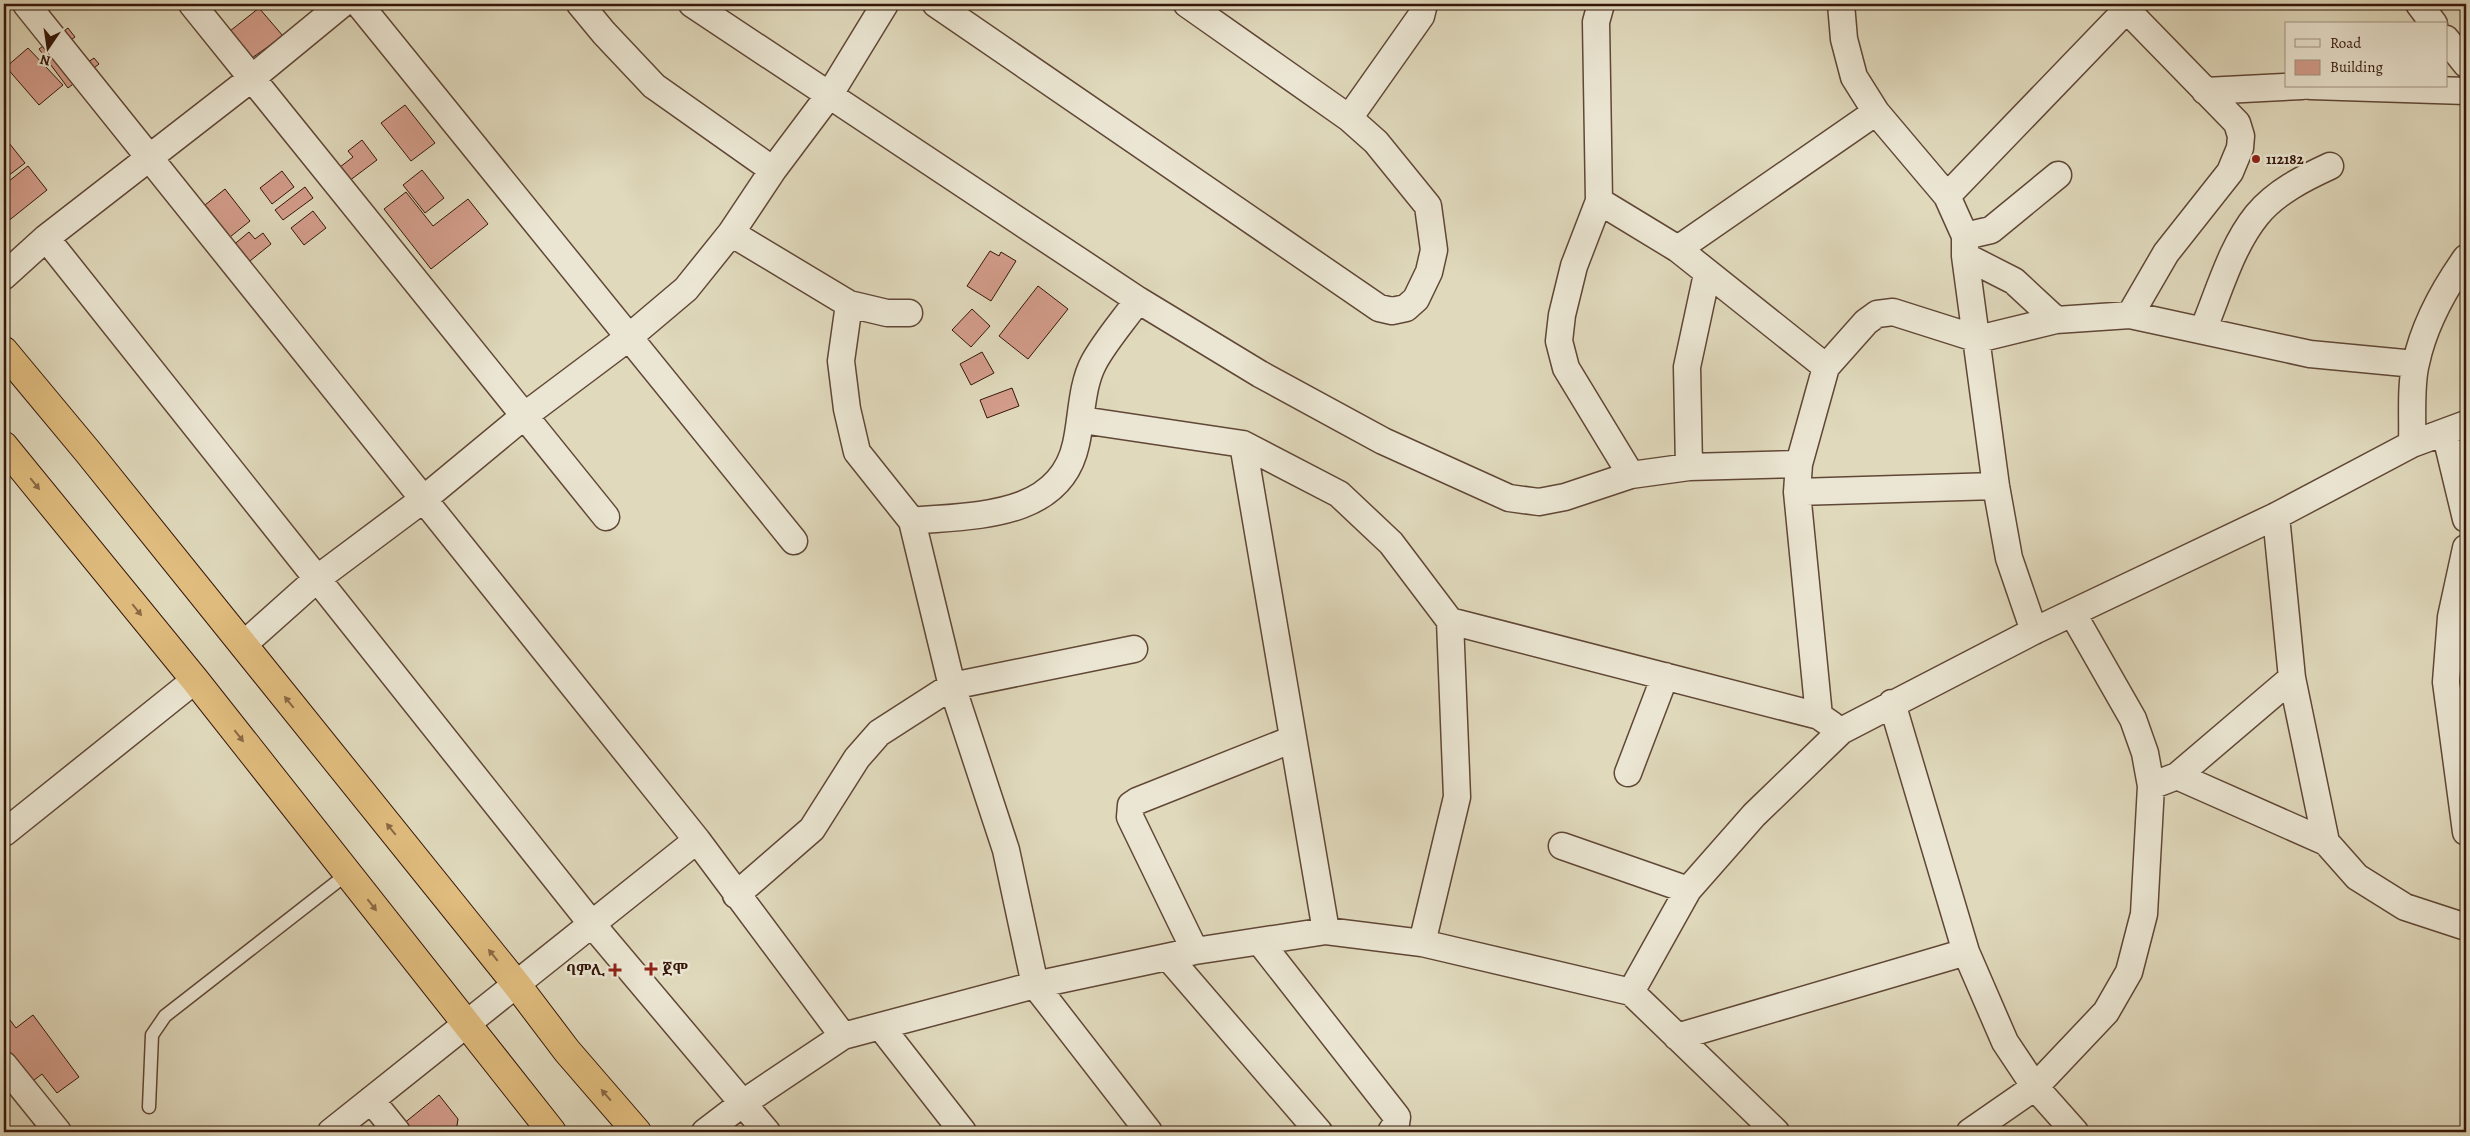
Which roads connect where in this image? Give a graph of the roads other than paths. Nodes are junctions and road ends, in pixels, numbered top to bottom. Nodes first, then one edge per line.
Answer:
1 (26, 4) edge
2 (192, 4) edge
3 (342, 4) edge
4 (359, 4) edge
5 (580, 4) edge
6 (692, 4) edge
7 (885, 4) edge
8 (936, 4) edge
9 (1187, 4) edge
10 (1424, 4) edge
11 (1601, 4) edge
12 (1841, 4) edge
13 (2419, 4) edge
14 (2126, 6) edge
15 (2432, 22) edge
16 (2448, 42) edge
17 (2466, 64) edge
18 (252, 78) junction
19 (2285, 87) edge
20 (2372, 88) edge
21 (2206, 90) junction
22 (2466, 91) edge
23 (830, 94) junction
24 (1876, 112) junction
25 (1349, 118) junction
26 (148, 157) junction
27 (2330, 166) dead end
28 (774, 170) junction
29 (2058, 175) dead end
30 (1947, 196) junction
31 (1599, 201) junction
32 (732, 233) junction
33 (46, 238) junction
34 (1965, 246) junction
35 (1678, 249) junction
36 (2466, 258) edge
37 (1707, 274) junction
38 (4, 276) edge
39 (1138, 300) junction
40 (848, 304) junction
41 (909, 313) dead end
42 (2130, 315) junction
43 (2056, 320) junction
44 (2203, 330) junction
45 (628, 338) junction
46 (1978, 339) junction
47 (4, 351) edge
48 (2415, 364) junction
49 (1826, 367) junction
50 (524, 416) junction
51 (1082, 420) junction
52 (2456, 428) edge
53 (1243, 444) junction
54 (2412, 444) junction
55 (4, 446) edge
56 (1799, 464) junction
57 (1689, 467) junction
58 (1631, 475) junction
59 (1996, 486) junction
60 (1797, 492) junction
61 (425, 498) junction
62 (2276, 516) junction
63 (606, 517) dead end
64 (2466, 519) edge
65 (912, 521) junction
66 (794, 540) dead end
67 (2466, 548) edge
68 (318, 578) junction
69 (2073, 614) junction
70 (1450, 622) junction
71 (2034, 631) junction
72 (243, 645) junction
73 (1134, 649) dead end
74 (1665, 676) junction
75 (2292, 678) junction
76 (195, 680) junction
77 (952, 686) junction
78 (1892, 703) junction
79 (1819, 716) junction
80 (1841, 731) junction
81 (1293, 739) junction
82 (1628, 773) dead end
83 (2177, 776) junction
84 (2151, 786) junction
85 (2466, 832) edge
86 (4, 833) edge
87 (697, 840) junction
88 (2326, 842) junction
89 (1562, 846) dead end
90 (348, 874) junction
91 (1688, 890) junction
92 (736, 894) junction
93 (591, 923) junction
94 (2466, 927) edge
95 (1326, 931) junction
96 (1260, 942) junction
97 (1422, 943) junction
98 (1195, 951) junction
99 (1966, 952) junction
100 (1169, 958) junction
101 (517, 985) junction
102 (1035, 986) junction
103 (1631, 992) junction
104 (464, 1024) junction
105 (881, 1028) junction
106 (843, 1036) junction
107 (1677, 1037) junction
108 (4, 1065) edge
109 (2035, 1087) junction
110 (371, 1100) junction
111 (743, 1103) junction
112 (149, 1107) dead end
113 (58, 1132) edge
114 (331, 1132) edge
115 (397, 1132) edge
116 (552, 1132) edge
117 (637, 1132) edge
118 (705, 1132) edge
119 (767, 1132) edge
120 (963, 1132) edge
121 (1149, 1132) edge
122 (1318, 1132) edge
123 (1391, 1132) edge
124 (1776, 1132) edge
125 (1970, 1132) edge
126 (2075, 1132) edge

1 - 26 street
2 - 18 street
3 - 18 street
4 - 45 street
5 - 28 street
6 - 23 street
7 - 23 street
8 - 25 street
9 - 25 street
10 - 25 street
11 - 31 street
12 - 24 street
13 - 15 street
14 - 21 street
14 - 30 street
16 - 17 street
18 - 26 street
18 - 50 street
19 - 21 street
20 - 22 street
21 - 42 street
23 - 28 street
23 - 39 street
24 - 30 street
24 - 35 street
26 - 33 street
26 - 61 street
27 - 44 street
28 - 32 street
29 - 34 street
30 - 34 street
31 - 35 street
31 - 58 street
32 - 40 street
32 - 45 street
33 - 38 street
33 - 68 street
34 - 43 street
34 - 46 street
35 - 37 street
36 - 48 street
37 - 49 street
37 - 57 street
39 - 51 street
39 - 58 street
40 - 41 street
40 - 65 street
42 - 43 street
42 - 44 street
43 - 46 street
44 - 48 street
45 - 50 street
45 - 66 street
46 - 49 street
46 - 59 street
47 - 72 highway
48 - 54 street
49 - 56 street
50 - 61 street
50 - 63 street
51 - 53 street
51 - 65 street
52 - 54 street
52 - 64 street
53 - 70 street
53 - 81 street
54 - 62 street
55 -> 76 highway
56 - 57 street
56 - 60 street
57 - 58 street
59 - 60 street
59 - 71 street
60 - 79 street
61 - 68 street
61 - 87 street
62 - 69 street
62 - 75 street
65 - 77 street
67 - 85 street
68 - 72 street
68 - 93 street
69 - 71 street
69 - 84 street
70 - 74 street
70 - 97 street
71 - 78 street
101 -> 72 highway
73 - 77 street
74 - 79 street
74 - 82 street
75 - 83 street
75 - 88 street
76 - 86 street
76 -> 90 highway
77 - 92 street
77 - 102 street
78 - 80 street
78 - 99 street
79 - 80 street
80 - 91 street
81 - 95 street
81 - 98 street
83 - 84 street
83 - 88 street
84 - 109 street
87 - 92 street
87 - 93 street
88 - 94 street
89 - 91 street
90 -> 104 highway
90 - 112 lane
91 - 103 street
92 - 106 street
93 - 101 street
93 - 111 street
95 - 96 street
95 - 97 street
96 - 98 street
96 - 123 street
97 - 103 street
98 - 100 street
99 - 107 street
99 - 109 street
100 - 102 street
100 - 122 street
101 - 104 street
117 -> 101 highway
102 - 105 street
102 - 121 street
103 - 107 street
104 - 110 street
104 - 116 highway
105 - 106 street
105 - 120 street
106 - 111 street
107 - 124 street
108 - 113 street
109 - 125 street
109 - 126 street
110 - 114 street
110 - 115 street
111 - 118 street
111 - 119 street

